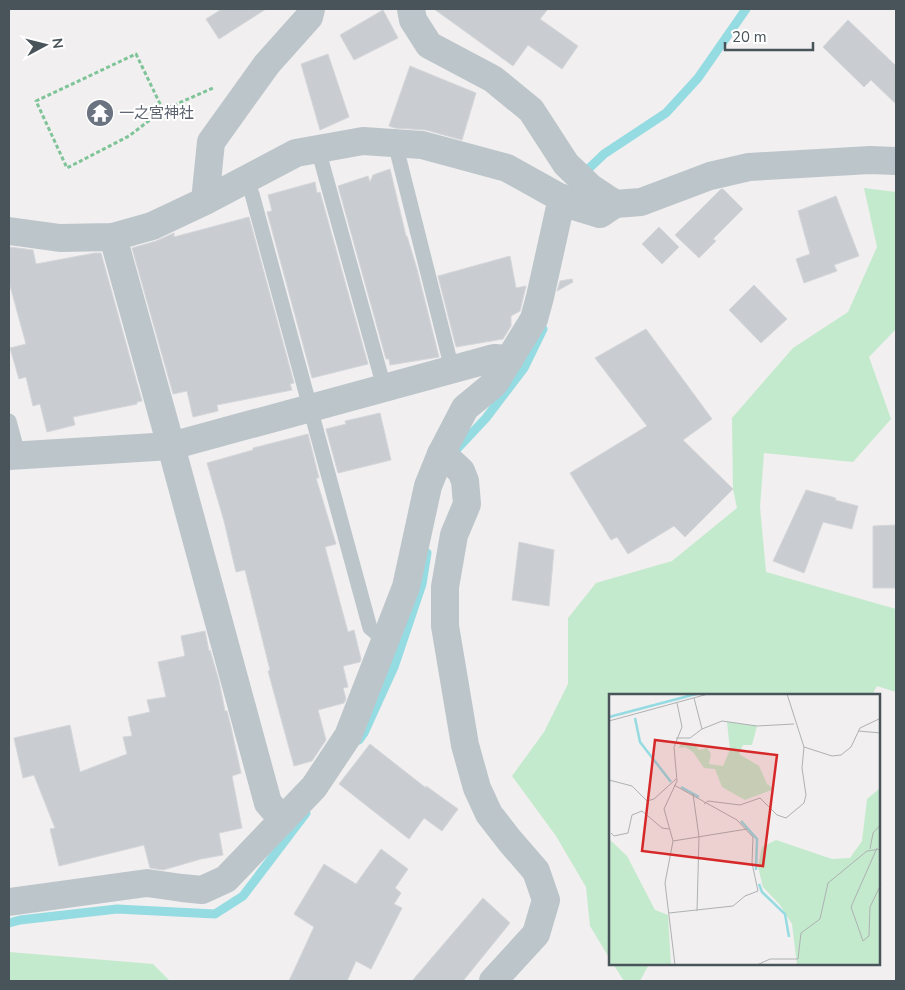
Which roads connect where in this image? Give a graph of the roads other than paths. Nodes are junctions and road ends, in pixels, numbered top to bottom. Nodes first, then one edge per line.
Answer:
1 (311, 9) edge
2 (411, 9) edge
3 (395, 143) junction
4 (318, 149) junction
5 (896, 162) edge
6 (245, 180) junction
7 (562, 198) junction
8 (205, 201) junction
9 (615, 204) junction
10 (9, 231) edge
11 (113, 238) junction
12 (510, 359) junction
13 (452, 369) junction
14 (384, 387) junction
15 (311, 407) junction
16 (9, 420) edge
17 (171, 446) junction
18 (13, 455) edge
19 (450, 461) junction
20 (386, 641) junction
21 (283, 820) junction
22 (9, 902) edge
23 (493, 981) edge

1 - 8 street
2 - 9 street
3 - 4 street
3 - 7 street
3 - 13 lane
4 - 6 street
4 - 14 lane
5 - 9 street
6 - 8 street
6 - 15 lane
7 - 9 street
7 - 12 street
8 - 11 street
10 - 11 street
11 - 17 street
12 - 13 street
12 - 19 street
13 - 14 street
14 - 15 street
15 - 17 street
15 - 20 lane
16 - 18 lane
17 - 18 street
17 - 21 street
19 - 20 street
19 - 23 street
20 - 21 street
21 - 22 street

